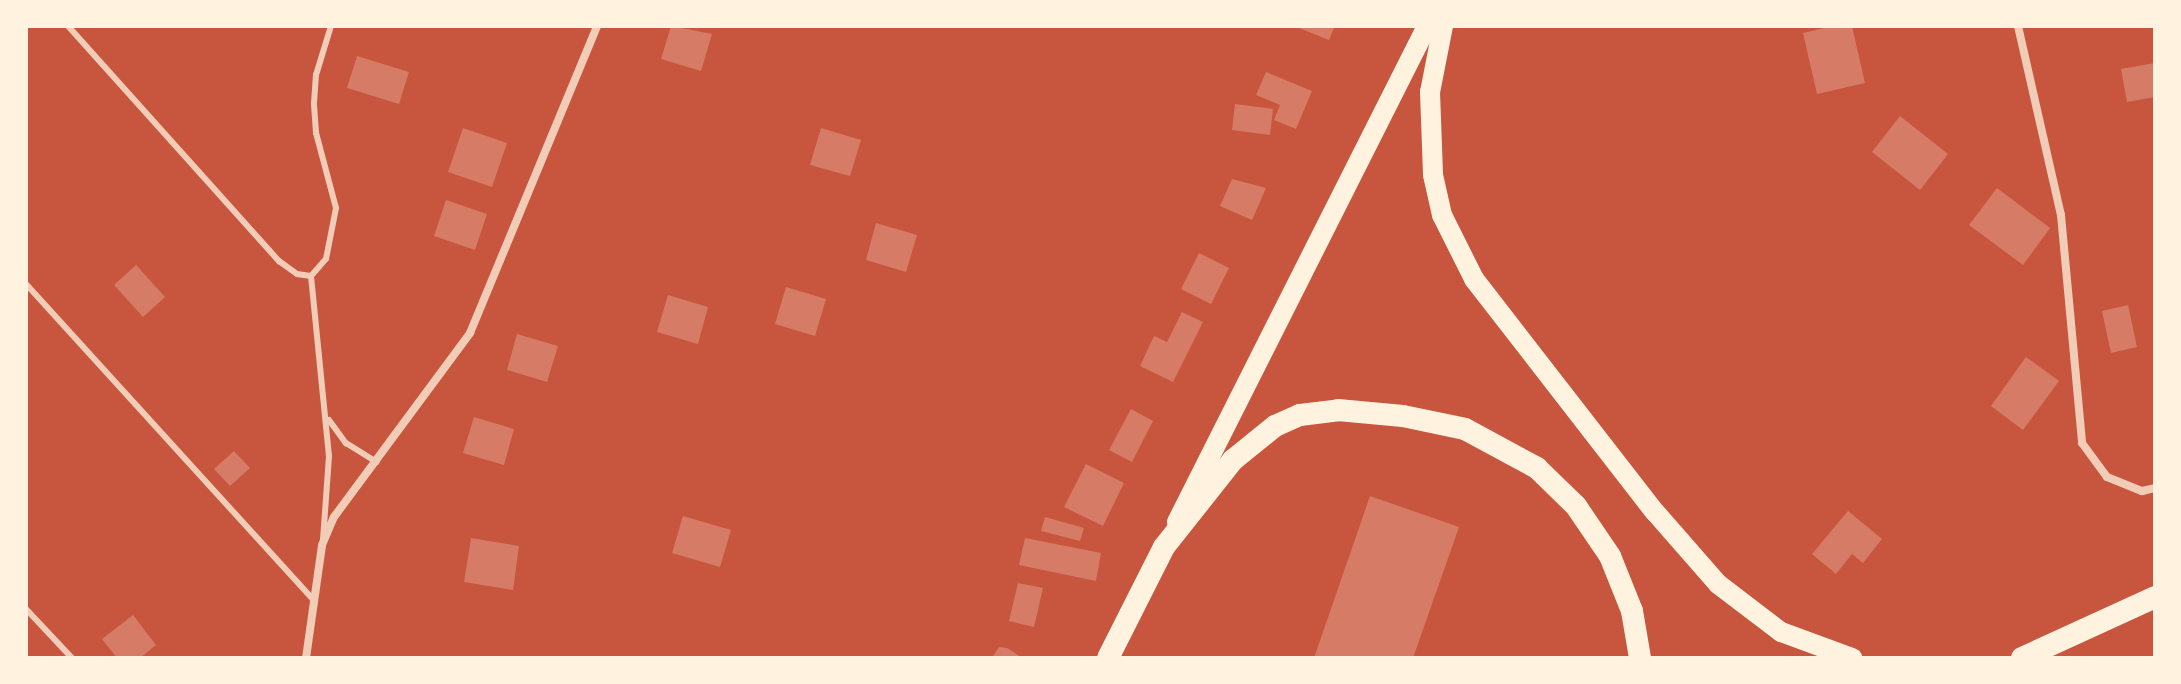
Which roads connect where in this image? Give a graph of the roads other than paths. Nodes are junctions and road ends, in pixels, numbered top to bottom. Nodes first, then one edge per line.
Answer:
1 (68, 26) edge
2 (331, 26) edge
3 (597, 26) edge
4 (1427, 26) edge
5 (1443, 26) edge
6 (2018, 26) edge
7 (311, 276) junction
8 (26, 284) edge
9 (327, 417) junction
10 (376, 462) junction
11 (2155, 488) edge
12 (322, 545) junction
13 (1164, 547) junction
14 (2155, 597) edge
15 (314, 600) junction
16 (26, 609) edge
17 (72, 658) edge
18 (306, 658) edge
19 (1106, 658) edge
20 (1640, 658) edge
21 (1852, 658) edge
22 (2022, 658) edge

1 - 7 lane
2 - 7 lane
3 - 10 street
4 - 13 main road
5 - 21 main road
6 - 11 street
7 - 9 lane
8 - 15 lane
9 - 10 lane
9 - 12 lane
10 - 12 street
12 - 15 street
13 - 19 highway
13 - 20 highway
14 - 22 highway
15 - 18 street
16 - 17 lane

